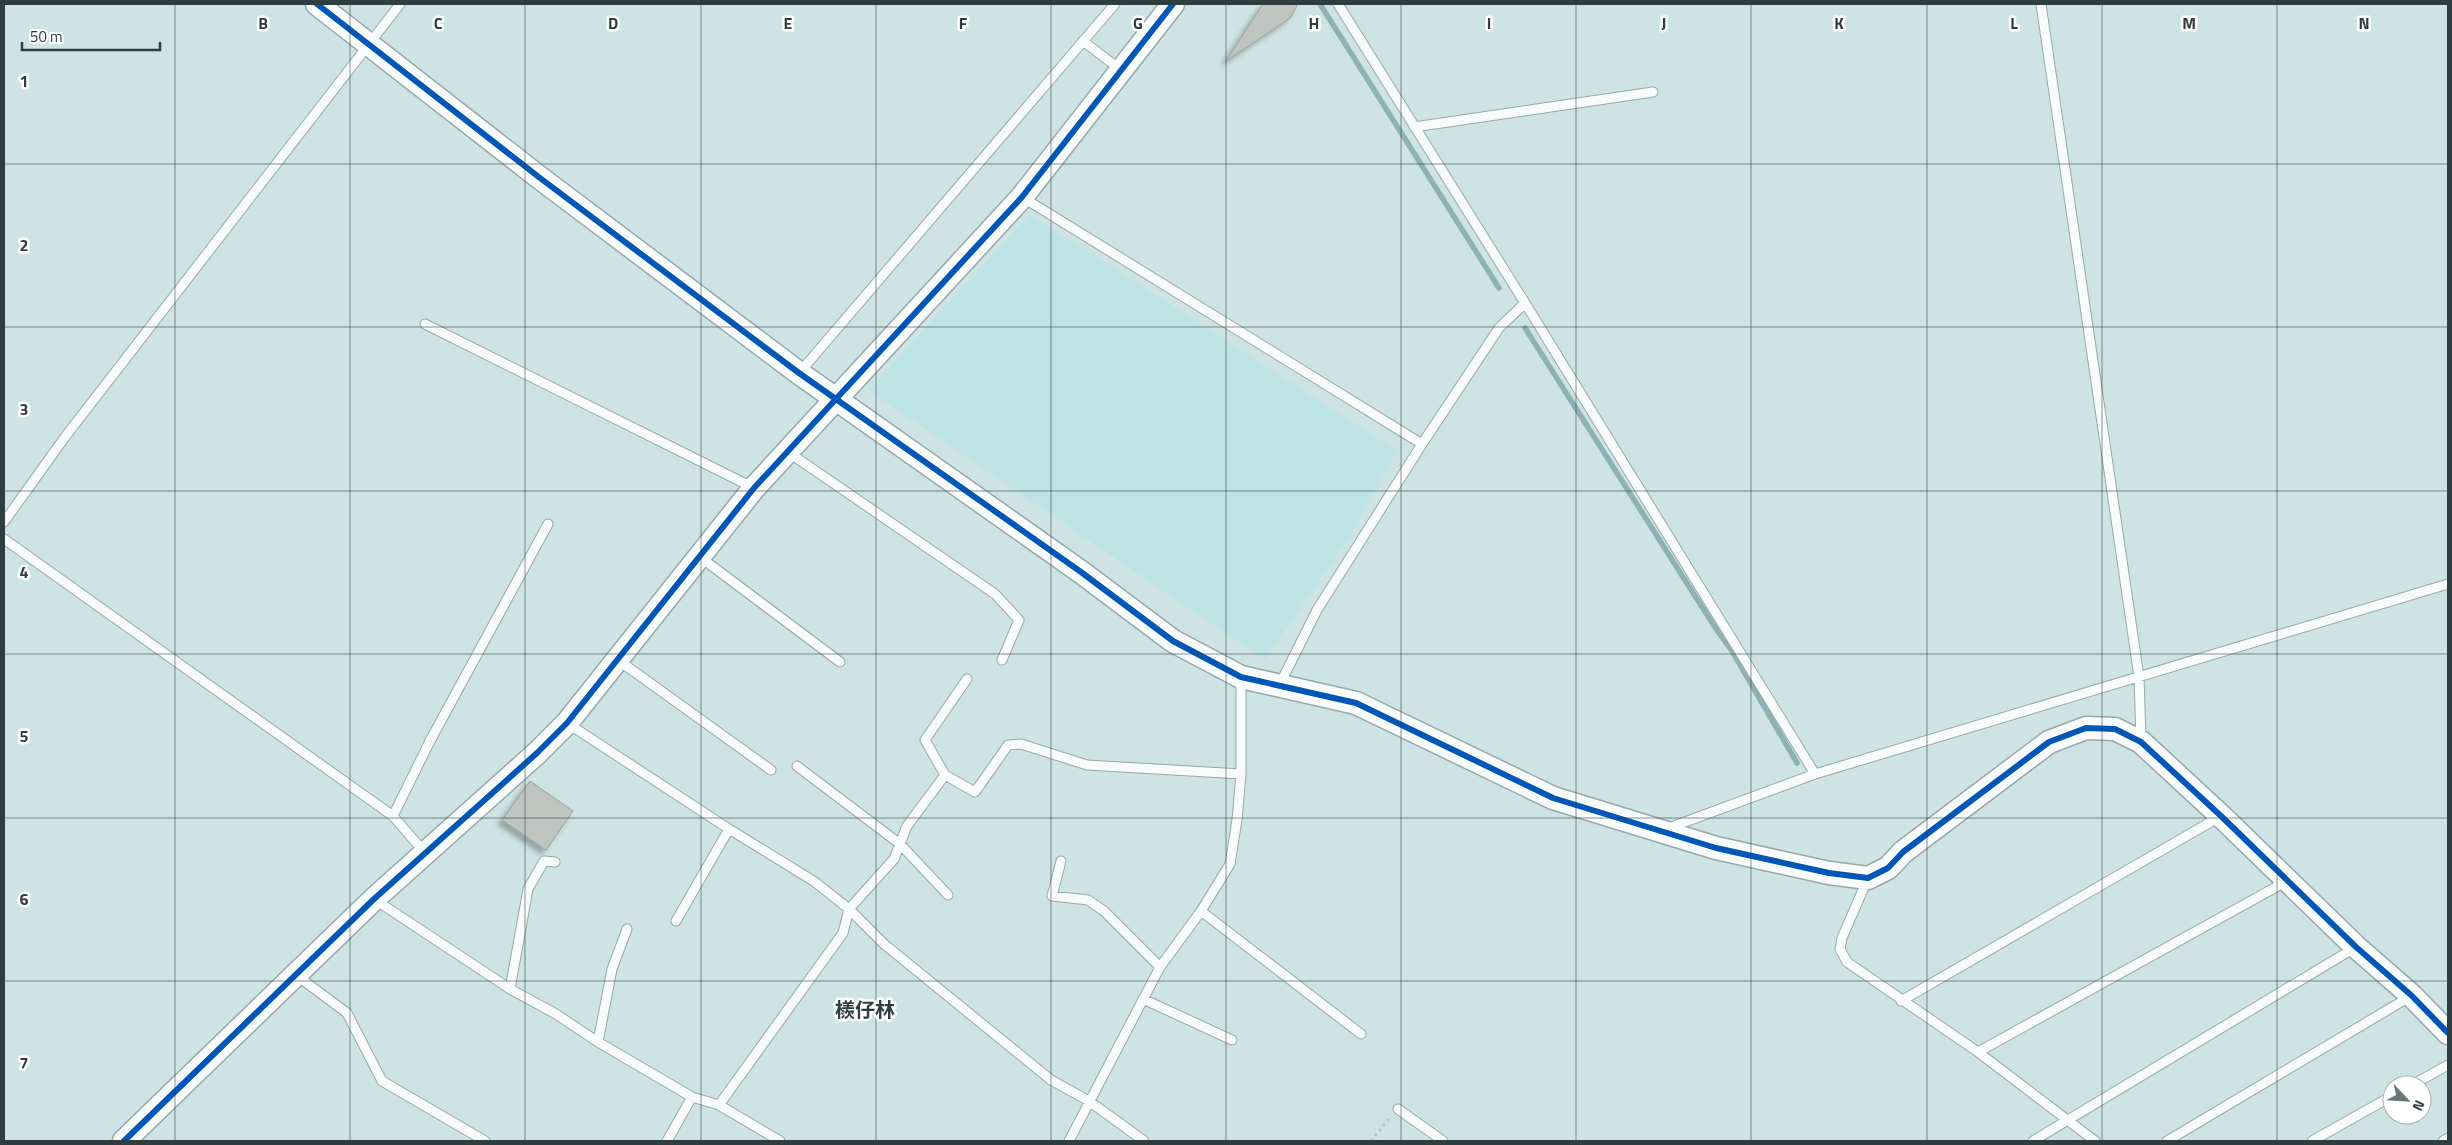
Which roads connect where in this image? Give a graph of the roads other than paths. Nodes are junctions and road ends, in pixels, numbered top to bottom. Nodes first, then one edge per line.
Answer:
1 (317, 4) edge
2 (400, 4) edge
3 (1114, 4) edge
4 (1173, 4) edge
5 (1338, 4) edge
6 (2041, 4) edge
7 (1082, 41) junction
8 (368, 44) junction
9 (1122, 71) junction
10 (1653, 92) dead end
11 (1414, 127) junction
12 (1022, 197) junction
13 (1526, 303) junction
14 (426, 324) dead end
15 (799, 373) junction
16 (836, 401) junction
17 (1422, 444) junction
18 (788, 452) junction
19 (754, 488) junction
20 (4, 522) edge
21 (548, 524) dead end
22 (4, 539) edge
23 (698, 556) junction
24 (2448, 584) edge
25 (618, 660) junction
26 (1002, 660) dead end
27 (840, 662) dead end
28 (1241, 677) junction
29 (2139, 677) junction
30 (966, 679) dead end
31 (1279, 687) junction
32 (567, 723) junction
33 (2141, 742) junction
34 (797, 766) dead end
35 (771, 770) dead end
36 (1241, 774) junction
37 (1815, 774) junction
38 (945, 775) junction
39 (393, 816) junction
40 (2221, 816) junction
41 (729, 829) junction
42 (1660, 831) junction
43 (900, 844) junction
44 (426, 854) junction
45 (1062, 861) dead end
46 (554, 862) dead end
47 (1868, 878) junction
48 (2288, 881) junction
49 (948, 895) dead end
50 (374, 899) junction
51 (848, 909) junction
52 (1201, 911) junction
53 (676, 921) dead end
54 (627, 929) dead end
55 (2356, 947) junction
56 (1160, 967) junction
57 (296, 975) junction
58 (510, 989) junction
59 (2411, 995) junction
60 (1143, 999) junction
61 (1902, 1001) junction
62 (2448, 1033) edge
63 (1361, 1034) dead end
64 (1232, 1040) dead end
65 (598, 1042) junction
66 (1978, 1052) junction
67 (2448, 1065) edge
68 (2430, 1075) edge
69 (692, 1098) junction
70 (1089, 1101) junction
71 (2382, 1102) edge
72 (719, 1105) junction
73 (1398, 1109) road end
74 (2067, 1120) junction
75 (2448, 1138) edge
76 (124, 1141) edge
77 (486, 1141) edge
78 (667, 1141) edge
79 (780, 1141) edge
80 (1069, 1141) edge
81 (1144, 1141) edge
82 (1443, 1141) edge
83 (2032, 1141) edge
84 (2095, 1141) edge
85 (2167, 1141) edge
86 (2312, 1141) edge
87 (2443, 1141) edge

1 - 8 street
2 - 8 lane
3 - 7 lane
4 - 9 street
5 - 11 lane
6 - 29 lane
7 - 9 lane
7 - 15 lane
8 - 15 street
8 - 20 lane
9 - 12 street
10 - 11 lane
11 - 13 lane
12 - 16 street
12 - 17 lane
13 - 17 lane
13 - 37 lane
14 - 19 lane
15 - 16 street
16 - 18 street
16 - 28 street
17 - 31 lane
18 - 19 street
18 - 26 lane
19 - 23 street
21 - 39 lane
22 - 39 lane
23 - 25 street
23 - 27 lane
24 - 29 lane
25 - 32 street
25 - 35 lane
28 - 31 street
28 - 36 lane
29 - 33 lane
29 - 37 lane
30 - 38 lane
31 - 42 street
32 - 41 lane
32 - 44 street
33 - 40 street
33 - 47 street
34 - 43 lane
36 - 38 lane
36 - 52 lane
37 - 42 lane
38 - 43 lane
39 - 44 lane
40 - 48 street
40 - 61 lane
41 - 51 lane
41 - 53 lane
42 - 47 street
43 - 49 lane
43 - 51 lane
44 - 50 street
45 - 56 lane
46 - 58 lane
47 - 61 lane
48 - 55 street
48 - 66 lane
50 - 57 street
50 - 58 lane
51 - 70 lane
51 - 72 lane
52 - 56 lane
52 - 63 lane
54 - 65 lane
55 - 59 street
55 - 74 lane
56 - 60 lane
57 - 76 street
57 - 77 lane
58 - 65 lane
59 - 62 street
59 - 85 lane
60 - 64 lane
60 - 70 lane
61 - 66 lane
65 - 69 lane
66 - 74 lane
67 - 68 lane
69 - 72 lane
69 - 78 lane
70 - 80 lane
70 - 81 lane
71 - 86 lane
72 - 79 lane
73 - 82 lane
74 - 83 lane
74 - 84 lane
75 - 87 lane

